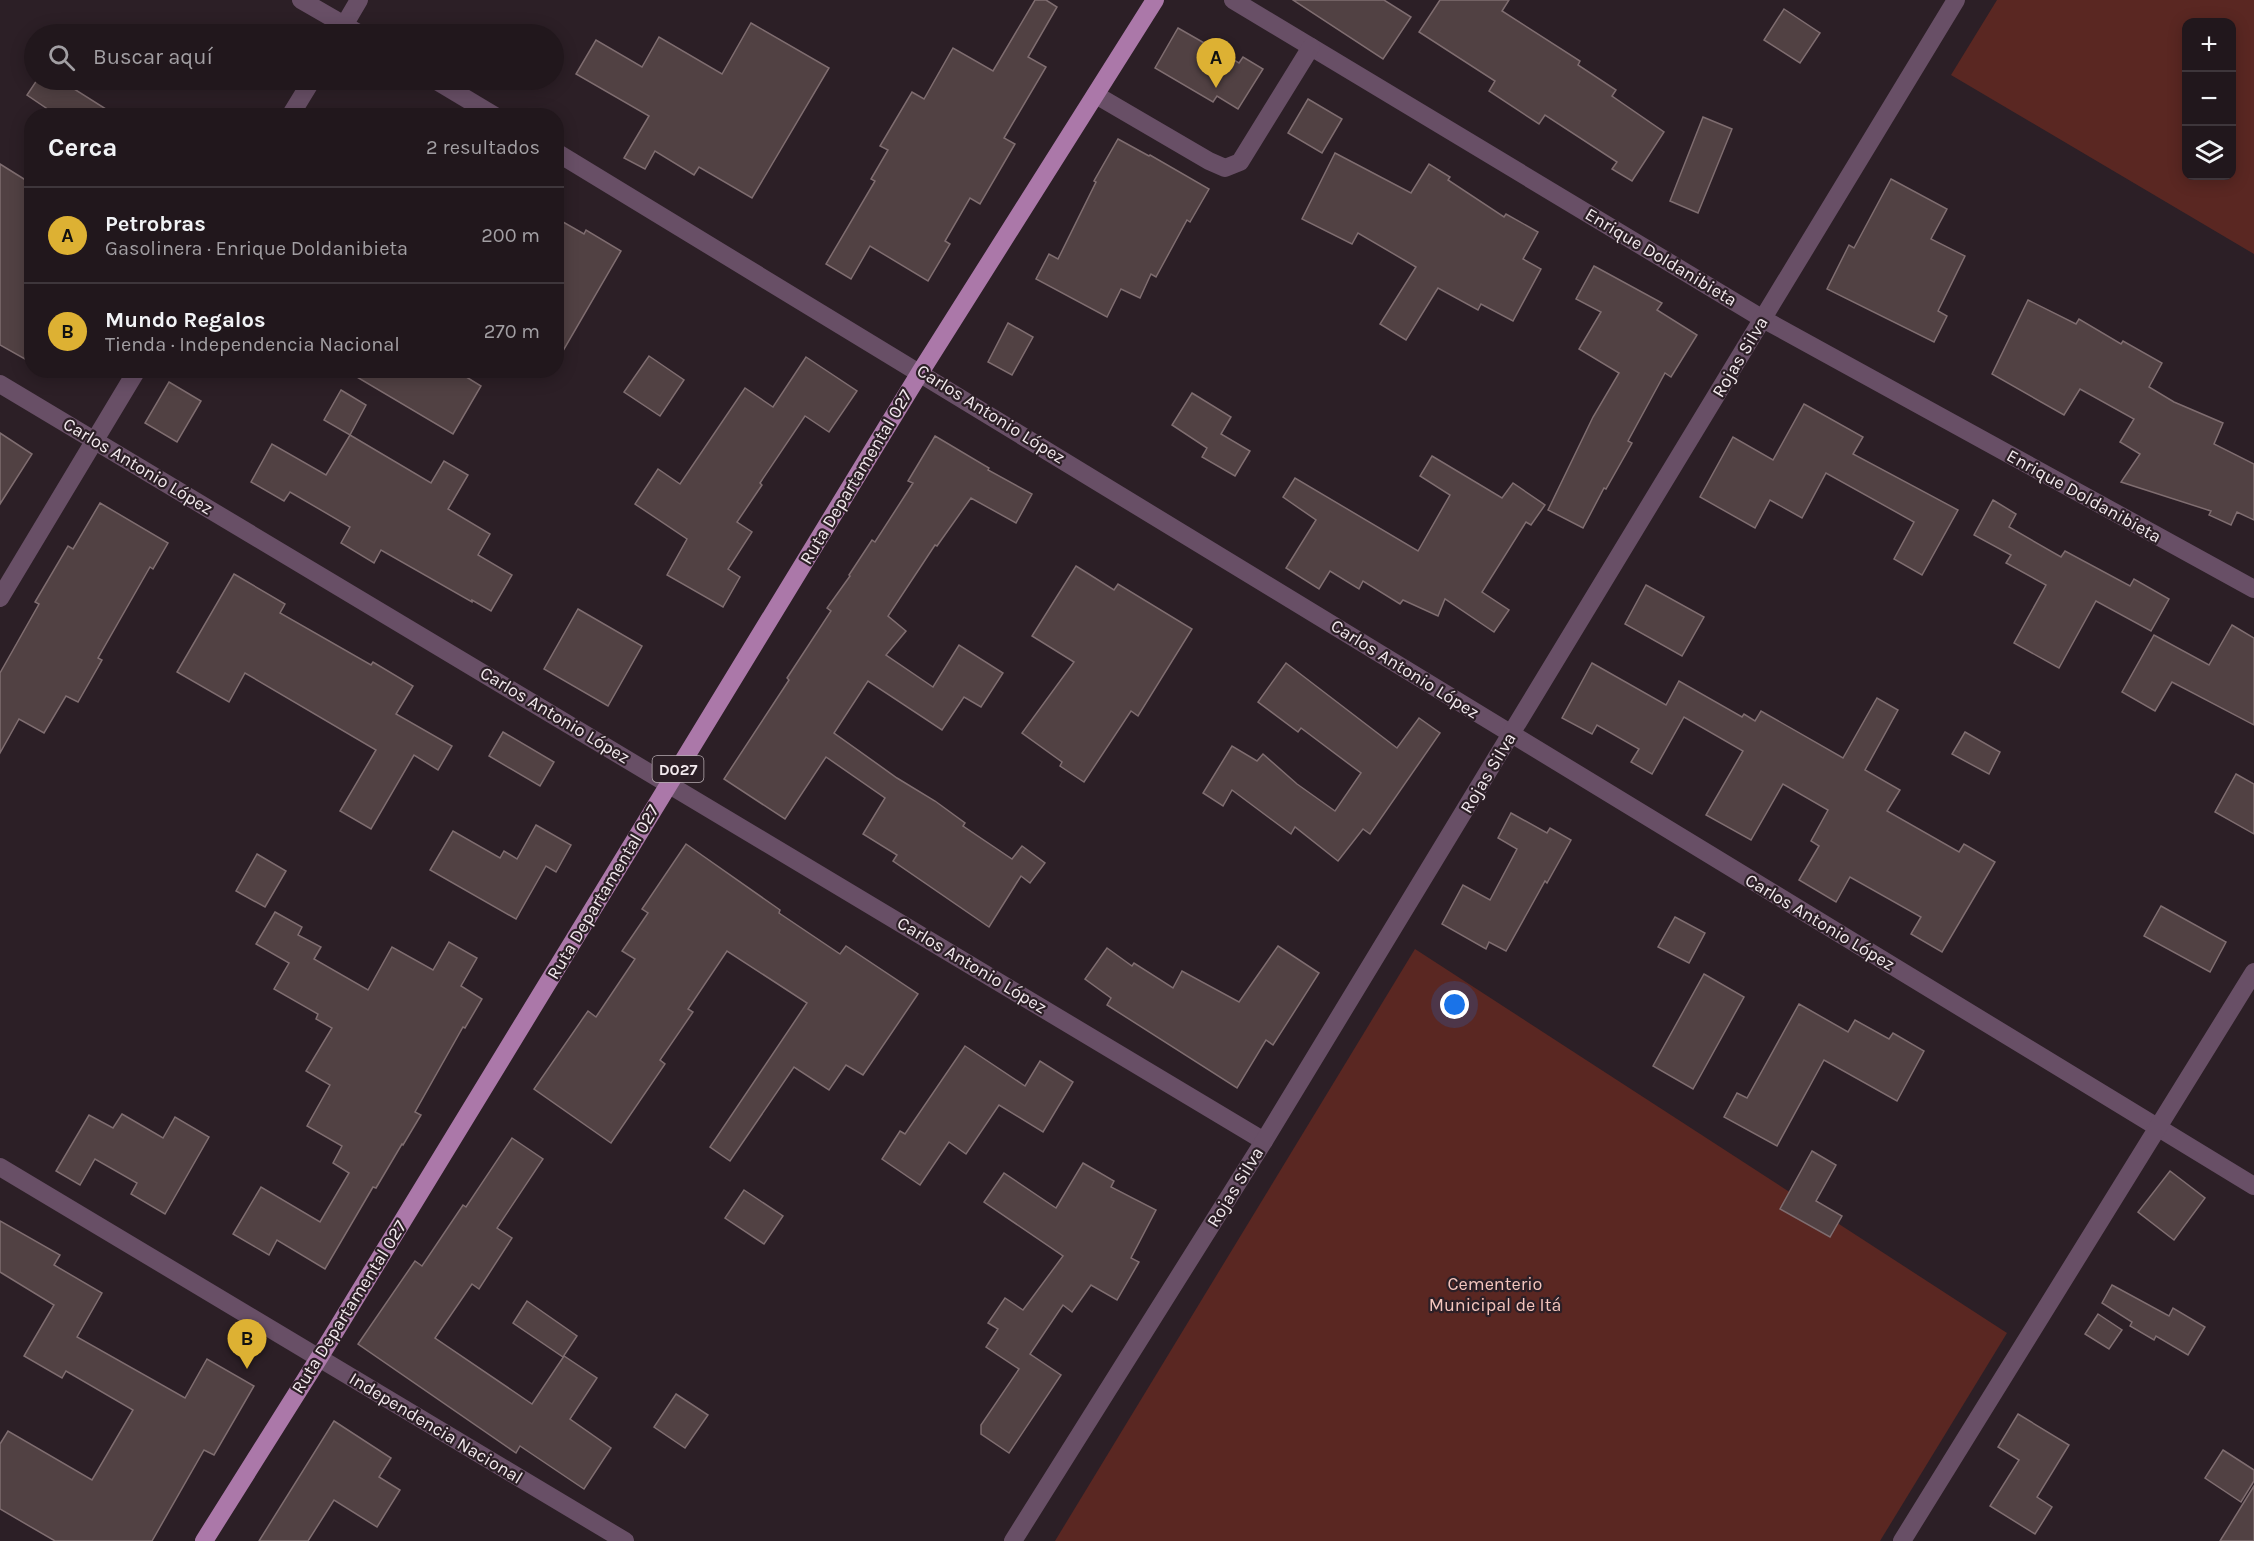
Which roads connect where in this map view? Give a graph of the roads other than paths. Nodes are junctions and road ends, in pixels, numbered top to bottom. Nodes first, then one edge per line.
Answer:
1 (301, 0) edge
2 (359, 0) edge
3 (1155, 0) edge
4 (1233, 0) edge
5 (1956, 0) edge
6 (337, 24) edge
7 (350, 24) edge
8 (1311, 47) junction
9 (306, 90) edge
10 (452, 90) edge
11 (1096, 95) junction
12 (295, 108) edge
13 (482, 108) edge
14 (564, 158) edge
15 (1763, 318) junction
16 (921, 371) junction
17 (132, 378) edge
18 (0, 384) edge
19 (94, 440) junction
20 (2254, 589) edge
21 (0, 598) edge
22 (1512, 735) junction
23 (669, 783) junction
24 (2254, 972) edge
25 (2158, 1128) junction
26 (1264, 1141) junction
27 (0, 1167) edge
28 (2254, 1186) edge
29 (319, 1358) junction
30 (204, 1541) edge
31 (625, 1541) edge
32 (1013, 1541) edge
33 (1902, 1541) edge

1 - 6 street
2 - 7 street
3 - 11 main road, Ruta Departamental 027 / D027
4 - 8 street, Enrique Doldanibieta
5 - 15 street, Rojas Silva
8 - 11 street
8 - 15 street, Enrique Doldanibieta
9 - 12 street
10 - 13 street
11 - 16 main road, Ruta Departamental 027 / D027
14 - 16 street, Carlos Antonio López
15 - 20 street, Enrique Doldanibieta
15 - 22 street, Rojas Silva
16 - 22 street, Carlos Antonio López
16 - 23 main road, Ruta Departamental 027 / D027
17 - 19 street
18 - 19 street, Carlos Antonio López
19 - 21 street
19 - 23 street, Carlos Antonio López
22 - 25 street, Carlos Antonio López
22 - 26 street, Rojas Silva
23 - 26 street, Carlos Antonio López
23 - 29 main road, Ruta Departamental 027 / D027
24 - 25 street
25 - 28 street, Carlos Antonio López
25 - 33 street
26 - 32 street, Rojas Silva
27 - 29 street, Independencia Nacional
29 - 30 main road, Ruta Departamental 027 / D027
29 - 31 street, Independencia Nacional

